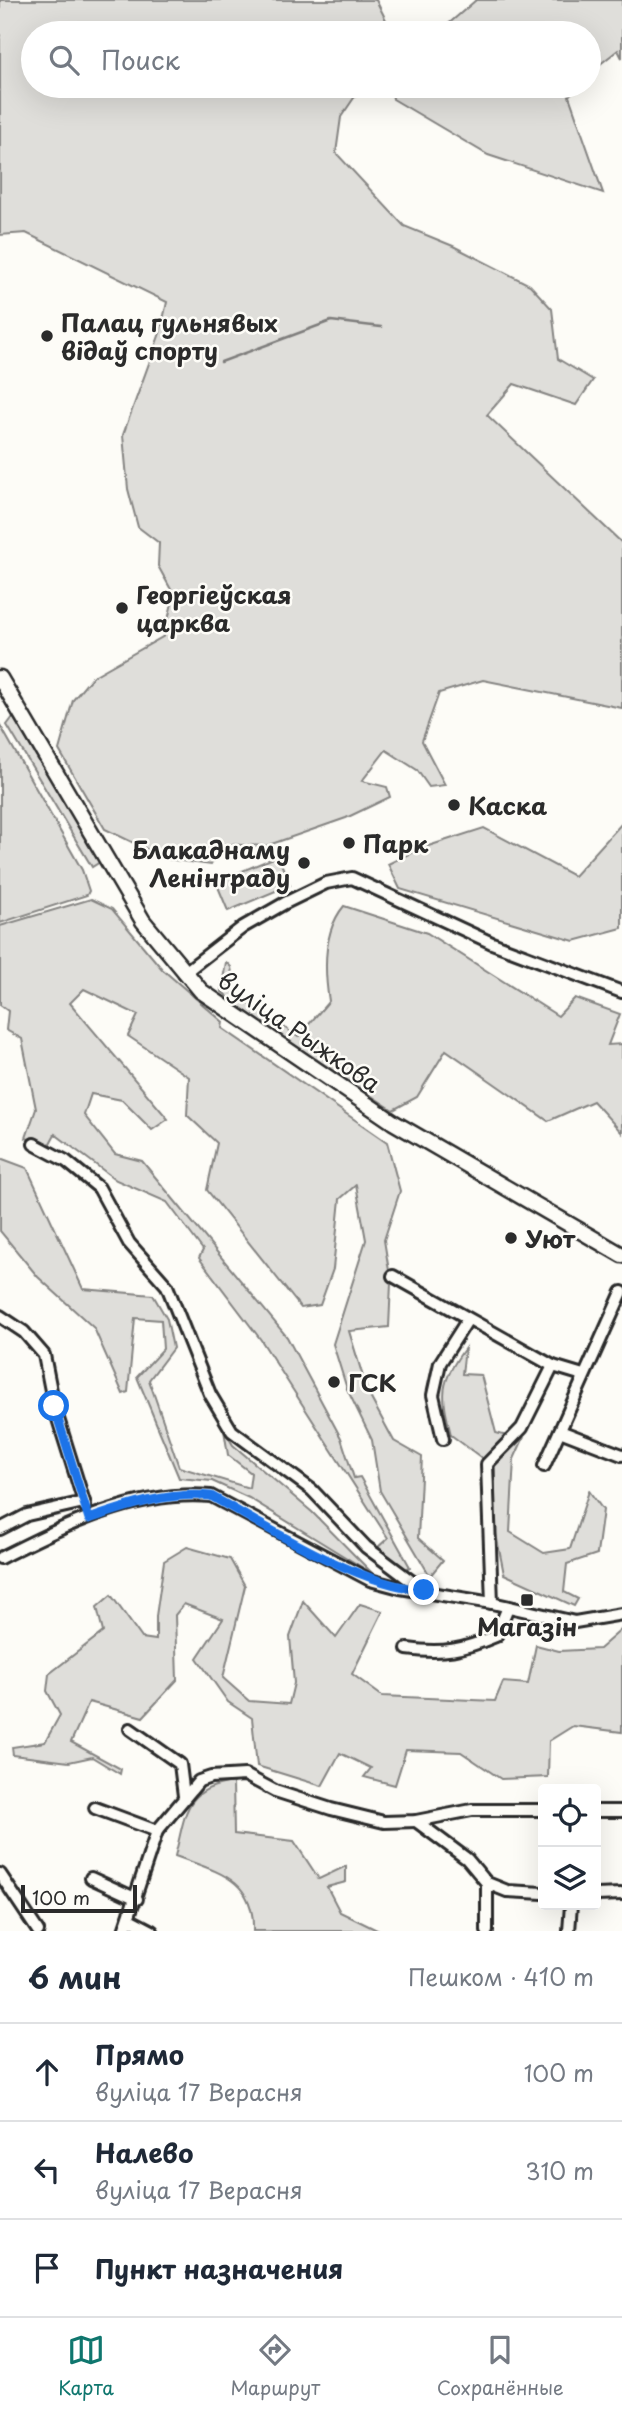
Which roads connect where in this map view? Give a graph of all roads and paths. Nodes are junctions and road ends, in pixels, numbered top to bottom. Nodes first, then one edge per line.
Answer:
1 (0, 678) edge
2 (6, 695) edge
3 (184, 973) junction
4 (622, 992) edge
5 (34, 1143) dead end
6 (622, 1255) edge
7 (393, 1276) dead end
8 (622, 1292) edge
9 (0, 1316) edge
10 (468, 1319) junction
11 (553, 1366) junction
12 (583, 1375) junction
13 (559, 1431) junction
14 (443, 1439) dead end
15 (622, 1455) edge
16 (544, 1466) dead end
17 (84, 1502) junction
18 (89, 1519) junction
19 (0, 1529) edge
20 (0, 1558) edge
21 (424, 1590) junction
22 (492, 1603) junction
23 (508, 1607) junction
24 (622, 1614) edge
25 (407, 1650) dead end
26 (130, 1729) dead end
27 (184, 1796) junction
28 (95, 1808) dead end
29 (538, 1810) edge
30 (601, 1811) edge
31 (622, 1811) edge
32 (416, 1821) junction
33 (157, 1831) junction
34 (0, 1874) edge
35 (91, 1878) dead end
36 (487, 1883) junction
37 (538, 1893) edge
38 (622, 1894) edge
39 (601, 1895) edge
40 (137, 1899) junction
41 (571, 1910) edge
42 (129, 1919) junction
43 (38, 1931) edge
44 (124, 1931) edge
45 (152, 1931) edge
46 (486, 1931) edge
47 (569, 1931) edge

1 - 2 main road, вуліца Рыжкова
2 - 3 main road, вуліца Рыжкова
3 - 4 street
3 - 6 main road, вуліца Рыжкова
5 - 21 street
7 - 10 street
8 - 12 street
9 - 17 street
10 - 11 street
10 - 14 street
11 - 12 street
11 - 22 street
12 - 13 street
13 - 15 street
13 - 16 street
17 - 18 street
17 - 19 street
18 - 20 street
18 - 21 street
21 - 22 street
22 - 23 street
23 - 24 street
23 - 25 street
26 - 27 street
27 - 32 street
27 - 33 street
28 - 33 street
29 - 32 street
30 - 31 street
32 - 36 street
33 - 40 street
34 - 43 street
35 - 40 street
36 - 37 street
36 - 46 street
38 - 39 street
40 - 42 street
41 - 47 street
42 - 44 street
42 - 45 street

